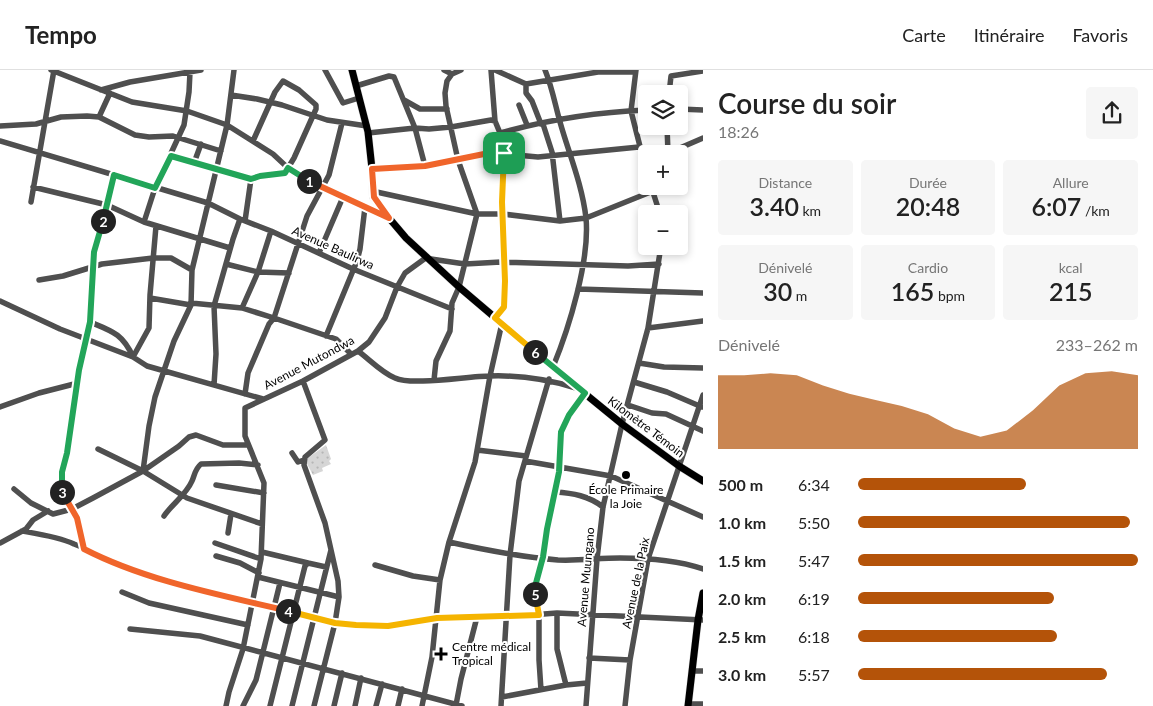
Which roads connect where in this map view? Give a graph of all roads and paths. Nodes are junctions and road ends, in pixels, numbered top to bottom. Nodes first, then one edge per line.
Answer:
1 (53, 70) edge
2 (234, 70) edge
3 (325, 70) edge
4 (352, 70) edge
5 (444, 70) edge
6 (461, 70) edge
7 (491, 70) edge
8 (495, 70) edge
9 (545, 70) edge
10 (196, 71) edge
11 (597, 71) edge
12 (636, 71) edge
13 (703, 71) edge
14 (452, 74) junction
15 (549, 81) junction
16 (526, 84) junction
17 (670, 85) edge
18 (356, 86) junction
19 (101, 90) junction
20 (110, 93) junction
21 (230, 95) junction
22 (359, 98) junction
23 (404, 100) junction
24 (270, 102) junction
25 (519, 105) dead end
26 (447, 109) junction
27 (688, 109) edge
28 (703, 110) edge
29 (187, 111) junction
30 (632, 111) junction
31 (638, 111) edge
32 (312, 116) junction
33 (99, 117) junction
34 (495, 121) junction
35 (560, 121) junction
36 (46, 122) junction
37 (342, 123) junction
38 (542, 124) junction
39 (227, 125) junction
40 (527, 125) junction
41 (0, 126) edge
42 (452, 127) junction
43 (415, 128) junction
44 (367, 130) junction
45 (500, 133) junction
46 (179, 138) junction
47 (703, 138) edge
48 (0, 141) edge
49 (253, 141) junction
50 (201, 144) junction
51 (639, 145) edge
52 (686, 145) edge
53 (638, 147) edge
54 (221, 151) junction
55 (39, 152) junction
56 (504, 153) junction
57 (571, 154) junction
58 (171, 156) junction
59 (551, 156) junction
60 (458, 160) junction
61 (194, 163) junction
62 (425, 166) junction
63 (288, 168) junction
64 (372, 169) junction
65 (216, 170) junction
66 (114, 175) junction
67 (251, 179) junction
68 (32, 187) junction
69 (155, 188) junction
70 (322, 188) junction
71 (372, 191) junction
72 (638, 195) edge
73 (343, 197) junction
74 (31, 202) dead end
75 (208, 203) junction
76 (107, 205) junction
77 (365, 207) junction
78 (477, 214) junction
79 (503, 214) junction
80 (389, 218) junction
81 (586, 218) junction
82 (243, 220) junction
83 (560, 221) junction
84 (144, 222) junction
85 (156, 226) junction
86 (271, 231) junction
87 (199, 239) junction
88 (299, 245) junction
89 (230, 248) junction
90 (319, 253) junction
91 (660, 255) edge
92 (153, 258) junction
93 (429, 258) junction
94 (506, 263) junction
95 (226, 264) junction
96 (465, 264) junction
97 (659, 264) junction
98 (583, 265) junction
99 (93, 266) junction
100 (353, 269) junction
101 (192, 270) junction
102 (258, 272) junction
103 (289, 273) junction
104 (39, 280) dead end
105 (397, 287) junction
106 (459, 287) junction
107 (578, 288) junction
108 (654, 293) junction
109 (703, 293) edge
110 (150, 298) junction
111 (0, 300) edge
112 (191, 304) junction
113 (214, 306) junction
114 (242, 308) junction
115 (452, 309) junction
116 (274, 318) junction
117 (495, 318) junction
118 (703, 321) edge
119 (90, 322) junction
120 (502, 323) junction
121 (648, 328) junction
122 (326, 336) junction
123 (87, 339) junction
124 (358, 351) junction
125 (351, 354) junction
126 (133, 357) junction
127 (640, 363) junction
128 (553, 367) junction
129 (703, 368) edge
130 (164, 371) junction
131 (490, 376) junction
132 (549, 379) junction
133 (434, 380) junction
134 (303, 381) junction
135 (634, 382) junction
136 (78, 383) junction
137 (214, 385) junction
138 (578, 388) junction
139 (585, 393) junction
140 (245, 394) junction
141 (703, 396) edge
142 (263, 399) junction
143 (628, 405) junction
144 (0, 407) edge
145 (701, 407) edge
146 (622, 424) junction
147 (692, 426) junction
148 (703, 430) edge
149 (248, 445) junction
150 (98, 449) dead end
151 (478, 450) junction
152 (292, 453) dead end
153 (526, 459) junction
154 (304, 460) junction
155 (258, 465) junction
156 (679, 466) junction
157 (559, 468) junction
158 (143, 471) junction
159 (611, 476) junction
160 (703, 481) edge
161 (216, 485) dead end
162 (14, 489) dead end
163 (555, 492) junction
164 (264, 493) junction
165 (182, 495) junction
166 (667, 501) junction
167 (603, 507) junction
168 (72, 509) junction
169 (48, 511) junction
170 (231, 514) junction
171 (164, 516) dead end
172 (703, 517) edge
173 (262, 524) junction
174 (22, 531) junction
175 (228, 533) dead end
176 (448, 542) junction
177 (0, 543) edge
178 (215, 543) dead end
179 (332, 548) junction
180 (84, 549) junction
181 (262, 555) junction
182 (510, 555) junction
183 (216, 556) dead end
184 (543, 557) junction
185 (597, 558) junction
186 (648, 559) junction
187 (308, 563) junction
188 (375, 565) dead end
189 (326, 567) junction
190 (703, 569) edge
191 (258, 575) junction
192 (440, 580) junction
193 (280, 583) junction
194 (299, 588) junction
195 (122, 592) dead end
196 (320, 593) junction
197 (703, 593) edge
198 (339, 597) junction
199 (253, 602) junction
200 (274, 608) junction
201 (293, 613) junction
202 (557, 613) junction
203 (593, 614) junction
204 (539, 615) junction
205 (477, 617) junction
206 (505, 617) junction
207 (638, 617) junction
208 (314, 618) junction
209 (437, 618) junction
210 (700, 620) edge
211 (335, 623) junction
212 (248, 625) junction
213 (130, 629) dead end
214 (243, 649) junction
215 (263, 653) junction
216 (282, 658) junction
217 (589, 658) junction
218 (630, 660) junction
219 (302, 663) junction
220 (323, 668) junction
221 (692, 670) junction
222 (703, 671) edge
223 (342, 673) junction
224 (361, 678) junction
225 (587, 683) junction
226 (382, 684) junction
227 (566, 685) junction
228 (402, 689) junction
229 (541, 690) junction
230 (425, 696) junction
231 (502, 697) junction
232 (703, 704) edge
233 (459, 705) edge
234 (688, 705) edge
235 (226, 706) edge
236 (243, 706) edge
237 (270, 706) edge
238 (292, 706) edge
239 (314, 706) edge
240 (334, 706) edge
241 (355, 706) edge
242 (376, 706) edge
243 (398, 706) edge
244 (422, 706) edge
245 (501, 706) edge
246 (586, 706) edge
247 (625, 706) edge

1 - 19 street
1 - 36 street
2 - 21 street
3 - 22 street
4 - 18 main road
5 - 14 street
6 - 14 street
7 - 34 street
8 - 16 street
9 - 15 street
10 - 19 street
10 - 29 street
11 - 12 street
11 - 15 street
12 - 30 street
13 - 17 street
14 - 26 street
15 - 16 street
15 - 35 street
16 - 38 street
18 - 22 main road
18 - 23 street
19 - 20 street
20 - 29 street
20 - 33 street
21 - 24 street
21 - 39 street
22 - 44 main road
23 - 26 street
23 - 43 street
24 - 32 street
24 - 32 street
24 - 49 street
25 - 40 street
26 - 42 street
27 - 28 street
29 - 39 street
29 - 46 street
30 - 31 street
30 - 35 street
30 - 51 street
32 - 37 street
32 - 63 street
33 - 36 street
33 - 46 street
34 - 42 street
34 - 45 street
35 - 38 street
35 - 57 street
36 - 41 street
36 - 55 street
37 - 44 street
37 - 70 street
38 - 40 street
38 - 59 street
39 - 49 street
39 - 54 street
40 - 45 street
42 - 43 street
42 - 60 street
43 - 44 street
43 - 62 street
44 - 64 main road
45 - 56 street
46 - 50 street
46 - 58 street
47 - 52 street
48 - 55 street, Avenue Baulirwa
49 - 63 street
50 - 54 street
50 - 61 street
53 - 57 street
54 - 65 street
55 - 66 street, Avenue Baulirwa
55 - 68 street
56 - 59 street
56 - 60 street
56 - 79 street
57 - 59 street
57 - 81 street
58 - 61 street
58 - 69 street
59 - 83 street
60 - 62 street
60 - 78 street
61 - 65 street
62 - 64 street
63 - 67 street
63 - 70 street
64 - 71 main road
65 - 67 street
65 - 75 street
66 - 69 street, Avenue Baulirwa
66 - 76 street
67 - 82 street
68 - 74 street
68 - 76 street
69 - 75 street, Avenue Baulirwa
69 - 84 street
70 - 73 street
70 - 88 street
71 - 78 street
71 - 80 main road, Kilomètre Témoin
72 - 81 street
73 - 77 street
73 - 90 street
75 - 82 street, Avenue Baulirwa
75 - 87 street
76 - 84 street
76 - 99 street
77 - 80 street
77 - 100 street
78 - 79 street
78 - 96 street
79 - 83 street
79 - 94 street
80 - 93 main road, Kilomètre Témoin
81 - 83 street
81 - 98 street
82 - 86 street, Avenue Baulirwa
82 - 89 street
84 - 85 street
85 - 87 street
85 - 92 street
86 - 88 street, Avenue Baulirwa
86 - 102 street
87 - 89 street
87 - 101 street
88 - 90 street, Avenue Baulirwa
88 - 103 street
89 - 95 street
90 - 100 street, Avenue Baulirwa
91 - 97 street, Avenue Muungano
92 - 99 street
92 - 101 street
92 - 110 street
93 - 96 street
93 - 105 street, Avenue Mutondwa
93 - 106 main road, Kilomètre Témoin
94 - 96 street
94 - 98 street
94 - 117 street
95 - 102 street
95 - 113 street
96 - 106 street
97 - 98 street
97 - 108 street, Avenue Muungano
98 - 107 street
99 - 104 street
99 - 119 street
100 - 105 street, Avenue Baulirwa
100 - 122 street
101 - 112 street
102 - 103 street
102 - 114 street
103 - 116 street
105 - 115 street, Avenue Baulirwa
105 - 124 street, Avenue Mutondwa
106 - 115 street
106 - 117 main road, Kilomètre Témoin
107 - 108 street
107 - 128 street
108 - 109 street
108 - 121 street, Avenue Muungano
110 - 112 street
110 - 126 street
111 - 123 street
112 - 113 street
112 - 130 street
113 - 114 street
113 - 137 street
114 - 116 street
115 - 133 street
116 - 122 street
116 - 140 street
117 - 120 main road, Kilomètre Témoin
118 - 121 street
119 - 123 street
119 - 126 street
120 - 128 main road, Kilomètre Témoin
120 - 131 street
121 - 127 street, Avenue Muungano
122 - 125 street
123 - 126 street
123 - 136 street
124 - 125 street, Avenue Mutondwa
124 - 133 street
125 - 134 street, Avenue Mutondwa
126 - 130 street
127 - 129 street
127 - 135 street, Avenue Muungano
128 - 138 main road, Kilomètre Témoin
130 - 137 street
130 - 158 street
131 - 132 street
131 - 133 street
131 - 151 street
132 - 138 street
132 - 153 street
134 - 142 street, Avenue Mutondwa
134 - 154 street
135 - 143 street, Avenue Muungano
135 - 145 street
136 - 144 street
136 - 168 street
137 - 140 street
138 - 139 main road, Kilomètre Témoin
139 - 146 main road, Kilomètre Témoin
139 - 157 street
140 - 142 street
141 - 145 street, Avenue de la Paix
142 - 149 street, Avenue Mutondwa
143 - 146 street, Avenue Muungano
143 - 147 street
145 - 147 street, Avenue de la Paix
146 - 156 main road, Kilomètre Témoin
146 - 159 street, Avenue Muungano
147 - 148 street
147 - 156 street, Avenue de la Paix
149 - 155 street
149 - 158 street
150 - 158 street
151 - 153 street
151 - 176 street
152 - 154 street
153 - 157 street
153 - 182 street
154 - 179 street
155 - 164 street
155 - 165 street
156 - 160 main road, Kilomètre Témoin
156 - 166 street, Avenue de la Paix
157 - 159 street
157 - 163 street
158 - 165 street
158 - 168 street
159 - 166 street
159 - 167 street, Avenue Muungano
161 - 164 street
162 - 169 street
163 - 167 street
163 - 184 street
164 - 173 street
165 - 170 street
165 - 171 street
166 - 172 street
166 - 186 street, Avenue de la Paix
167 - 185 street, Avenue Muungano
168 - 169 street
168 - 180 street
169 - 174 street
170 - 173 street
170 - 175 street
173 - 181 street
174 - 177 street
174 - 180 street
176 - 182 street
176 - 192 street
178 - 181 street
179 - 189 street
179 - 198 street
180 - 199 street
181 - 187 street
181 - 191 street
182 - 184 street
182 - 206 street
183 - 191 street
184 - 185 street
184 - 204 street
185 - 186 street
185 - 203 street, Avenue Muungano
186 - 190 street
186 - 207 street, Avenue de la Paix
187 - 189 street
187 - 194 street
188 - 192 street
189 - 196 street
191 - 193 street
191 - 199 street
192 - 209 street
193 - 194 street
193 - 200 street
194 - 196 street
194 - 201 street
195 - 212 street
196 - 198 street
196 - 208 street
197 - 210 main road
198 - 211 street
199 - 200 street
199 - 212 street
200 - 201 street
200 - 215 street
201 - 208 street
201 - 216 street
202 - 203 street
202 - 204 street
202 - 227 street
203 - 207 street
203 - 217 street, Avenue Muungano
204 - 206 street
204 - 229 street
205 - 206 street
205 - 209 street
205 - 233 street
206 - 231 street
207 - 210 street
207 - 218 street, Avenue de la Paix
208 - 211 street
208 - 219 street
209 - 211 street
209 - 230 street
210 - 221 main road
211 - 220 street
212 - 214 street
213 - 214 street
214 - 215 street
214 - 235 street
215 - 216 street
215 - 236 street
216 - 219 street
216 - 237 street
217 - 218 street
217 - 225 street, Avenue Muungano
218 - 247 street, Avenue de la Paix
219 - 220 street
219 - 238 street
220 - 223 street
220 - 239 street
221 - 222 street
221 - 234 main road
223 - 224 street
223 - 240 street
224 - 226 street
224 - 241 street
225 - 227 street
225 - 246 street, Avenue Muungano
226 - 228 street
226 - 242 street
227 - 229 street
228 - 230 street
228 - 243 street
229 - 231 street
230 - 233 street
230 - 244 street
231 - 245 street
232 - 234 street

